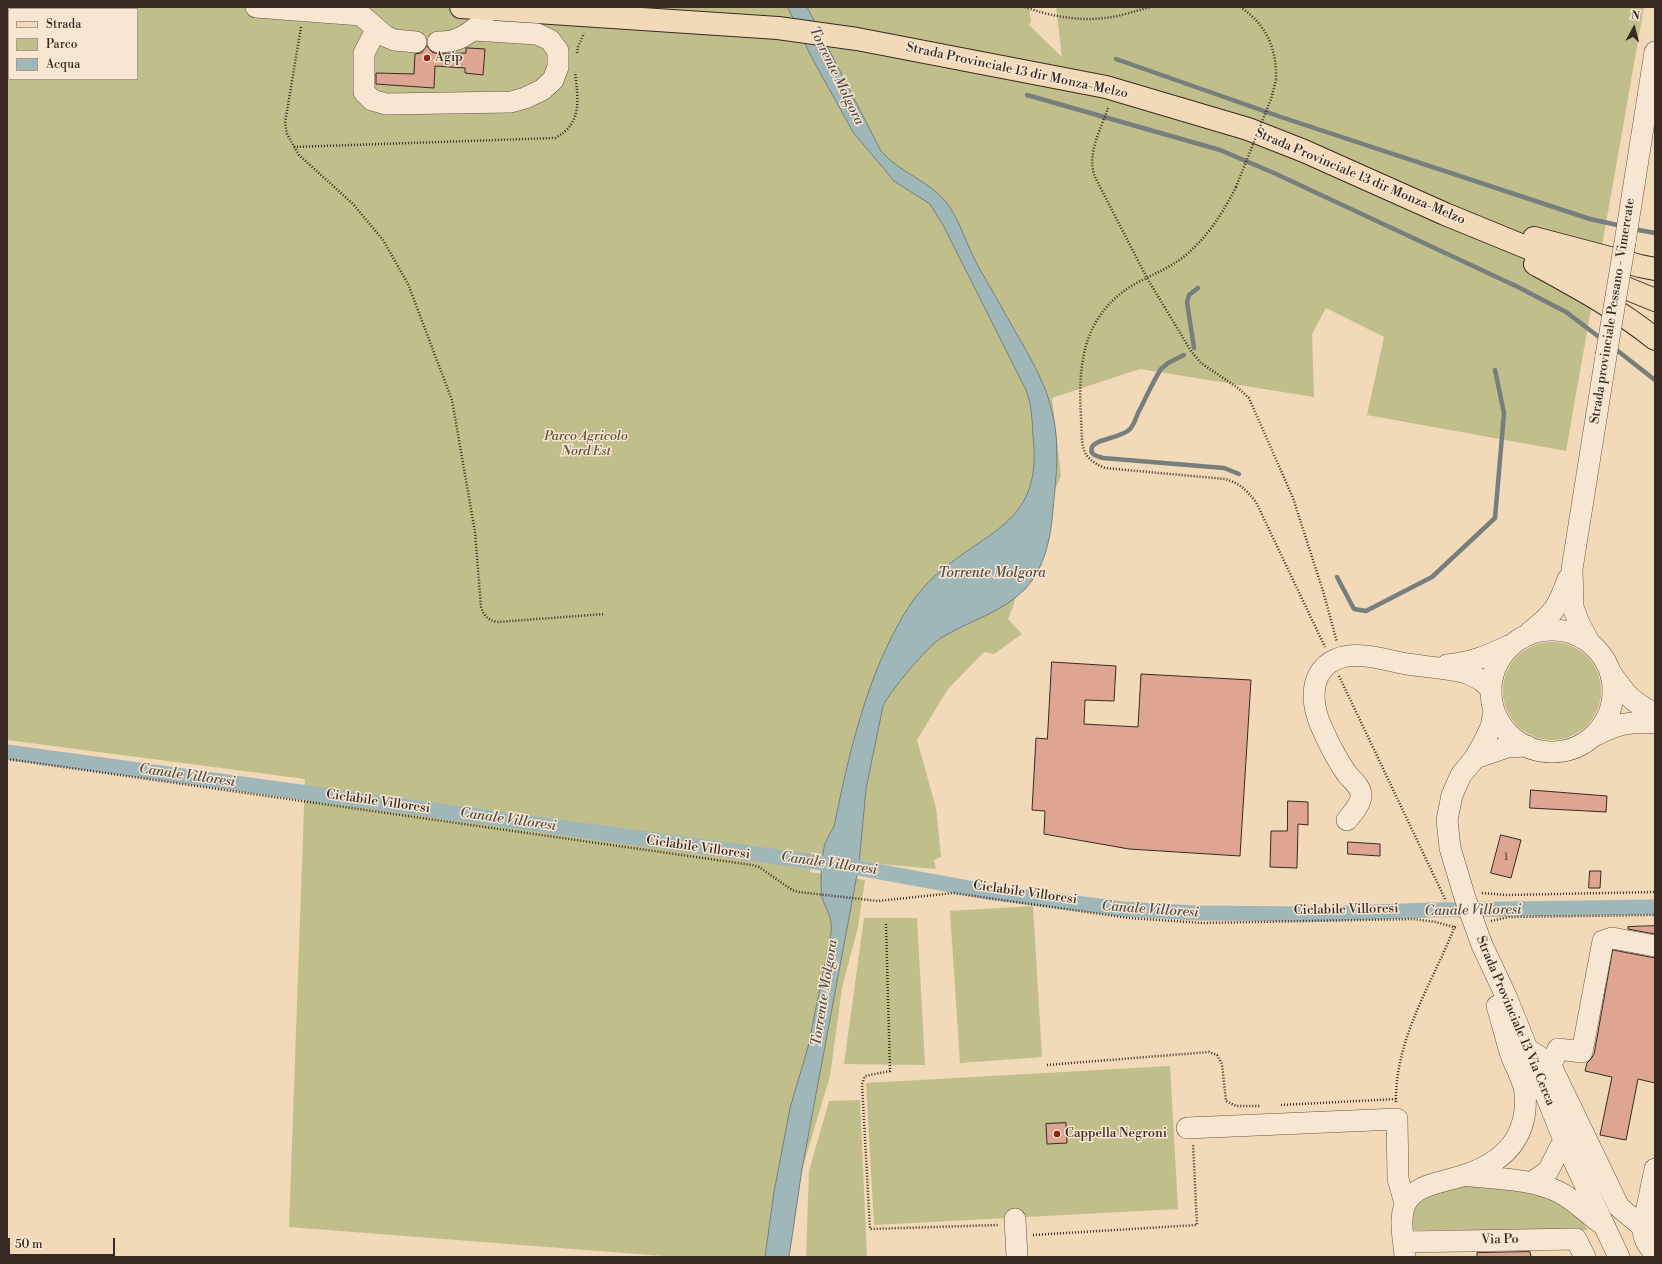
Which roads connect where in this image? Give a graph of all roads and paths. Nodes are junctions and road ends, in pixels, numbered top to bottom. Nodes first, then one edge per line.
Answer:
1 (256, 7) edge
2 (461, 7) edge
3 (1025, 7) edge
4 (1151, 7) edge
5 (1240, 7) edge
6 (499, 9) junction
7 (304, 11) junction
8 (376, 30) junction
9 (473, 30) junction
10 (416, 42) dead end
11 (438, 42) dead end
12 (1655, 52) edge
13 (1108, 108) dead end
14 (1445, 214) junction
15 (1655, 269) edge
16 (1147, 278) junction
17 (1655, 300) edge
18 (1655, 339) edge
19 (1572, 569) junction
20 (604, 614) dead end
21 (1520, 640) junction
22 (1589, 642) junction
23 (1336, 659) junction
24 (1428, 666) junction
25 (1608, 668) junction
26 (1491, 689) junction
27 (1494, 712) junction
28 (1655, 713) edge
29 (1655, 723) edge
30 (1590, 739) junction
31 (1527, 746) junction
32 (7, 758) edge
33 (1475, 758) junction
34 (1347, 820) dead end
35 (1655, 892) edge
36 (1467, 906) junction
37 (1655, 915) edge
38 (886, 924) dead end
39 (1482, 945) junction
40 (1655, 946) edge
41 (1527, 1049) junction
42 (1047, 1065) dead end
43 (1551, 1066) junction
44 (1277, 1105) dead end
45 (1261, 1106) dead end
46 (1396, 1109) junction
47 (1190, 1128) joint
48 (1564, 1140) junction
49 (1655, 1170) edge
50 (1463, 1175) junction
51 (1531, 1183) junction
52 (1405, 1203) junction
53 (1015, 1227) junction
54 (1649, 1228) edge
55 (1606, 1231) junction
56 (1581, 1248) edge
57 (1404, 1249) edge
58 (1655, 1253) edge
59 (1018, 1257) edge
60 (1619, 1257) edge

1 - 7 street
2 - 6 main road, Strada Provinciale 13 dir Monza-Melzo
3 - 4 path
5 - 16 path, bridge
6 - 9 street
6 - 14 main road, Strada Provinciale 13 dir Monza-Melzo
7 - 8 street
7 - 20 path
8 - 9 street
8 - 10 street
9 - 11 street
12 - 19 street, Strada provinciale Pessano - Vimercate, bridge
13 - 16 path
14 - 15 main road
14 - 17 main road, Strada Provinciale 13 dir Monza-Melzo
14 - 18 main road
16 - 23 path
16 - 23 path
19 - 21 street
19 - 22 street
21 - 22 street
21 - 24 street
21 - 26 street
22 - 25 street
23 - 24 street
23 - 34 street
23 - 36 path
24 - 26 street
25 - 28 street
25 - 30 street
26 - 27 street
27 - 31 street
27 - 33 street, Strada Provinciale 13 Via Cerca
29 - 30 street
30 - 31 street
31 - 33 street
32 - 46 path, Ciclabile Villoresi
33 - 36 street, Strada Provinciale 13 Via Cerca
35 - 36 path
36 - 37 path
36 - 39 street, Strada Provinciale 13 Via Cerca
38 - 53 path
39 - 41 street, Strada Provinciale 13 Via Cerca
39 - 50 street
40 - 43 street
41 - 43 street
41 - 48 street, Strada Provinciale 13 Via Cerca
42 - 45 path
43 - 54 street
44 - 46 path
46 - 47 street
46 - 52 street
47 - 53 path
48 - 51 street
48 - 55 street, Strada Provinciale 13 Via Cerca
49 - 54 street
50 - 51 street
50 - 52 street
51 - 55 street
52 - 57 street
53 - 59 street
54 - 58 street
55 - 56 street, Via Po
55 - 60 street, Strada Provinciale 13 Via Cerca
56 - 57 street, Via Po

